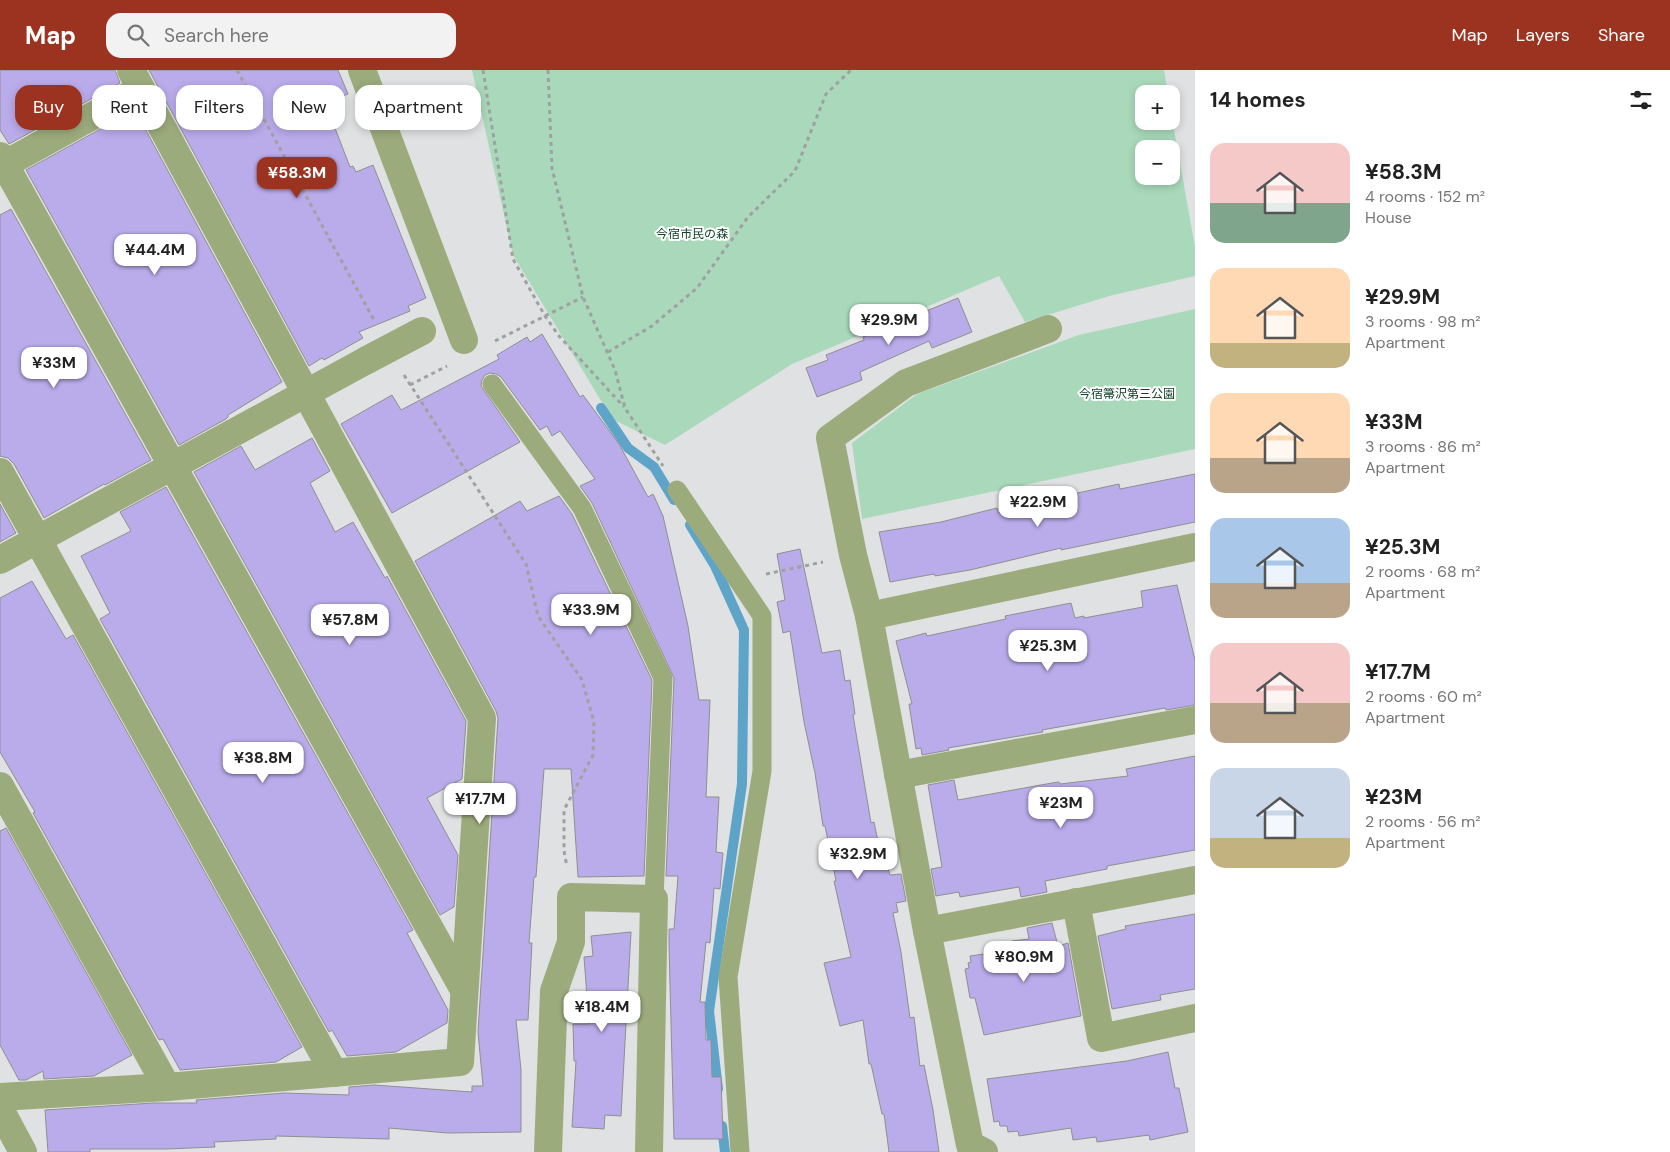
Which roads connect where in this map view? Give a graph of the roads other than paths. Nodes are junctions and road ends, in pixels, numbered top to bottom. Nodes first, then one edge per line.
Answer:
1 (362, 70) edge
2 (136, 80) edge
3 (2, 162) edge
4 (453, 312) junction
5 (1048, 329) dead end
6 (464, 340) dead end
7 (492, 384) dead end
8 (306, 393) junction
9 (173, 466) junction
10 (0, 472) edge
11 (677, 490) road end
12 (38, 540) junction
13 (1195, 547) edge
14 (0, 560) edge
15 (869, 616) junction
16 (1195, 720) edge
17 (898, 775) junction
18 (0, 786) edge
19 (1195, 880) edge
20 (654, 899) junction
21 (1076, 902) junction
22 (928, 931) junction
23 (464, 990) junction
24 (1195, 1018) edge
25 (334, 1073) junction
26 (167, 1087) junction
27 (0, 1097) edge
28 (0, 1109) edge
29 (22, 1152) edge
30 (548, 1152) edge
31 (649, 1152) edge
32 (740, 1152) edge
33 (984, 1152) edge

1 - 4 street
2 - 3 street
2 - 8 street
3 - 9 street
4 - 6 street
4 - 8 street, bridge
5 - 15 street
7 - 20 lane
8 - 9 street
8 - 23 street
9 - 12 street
9 - 23 street
10 - 12 street
11 - 32 lane
12 - 14 street
12 - 25 street
13 - 15 street
15 - 17 street
16 - 17 street
17 - 22 street
18 - 26 street
19 - 21 street
20 - 30 street
20 - 31 street
21 - 22 street
21 - 24 street
22 - 33 street
23 - 25 street
25 - 26 street
26 - 27 street
28 - 29 street

